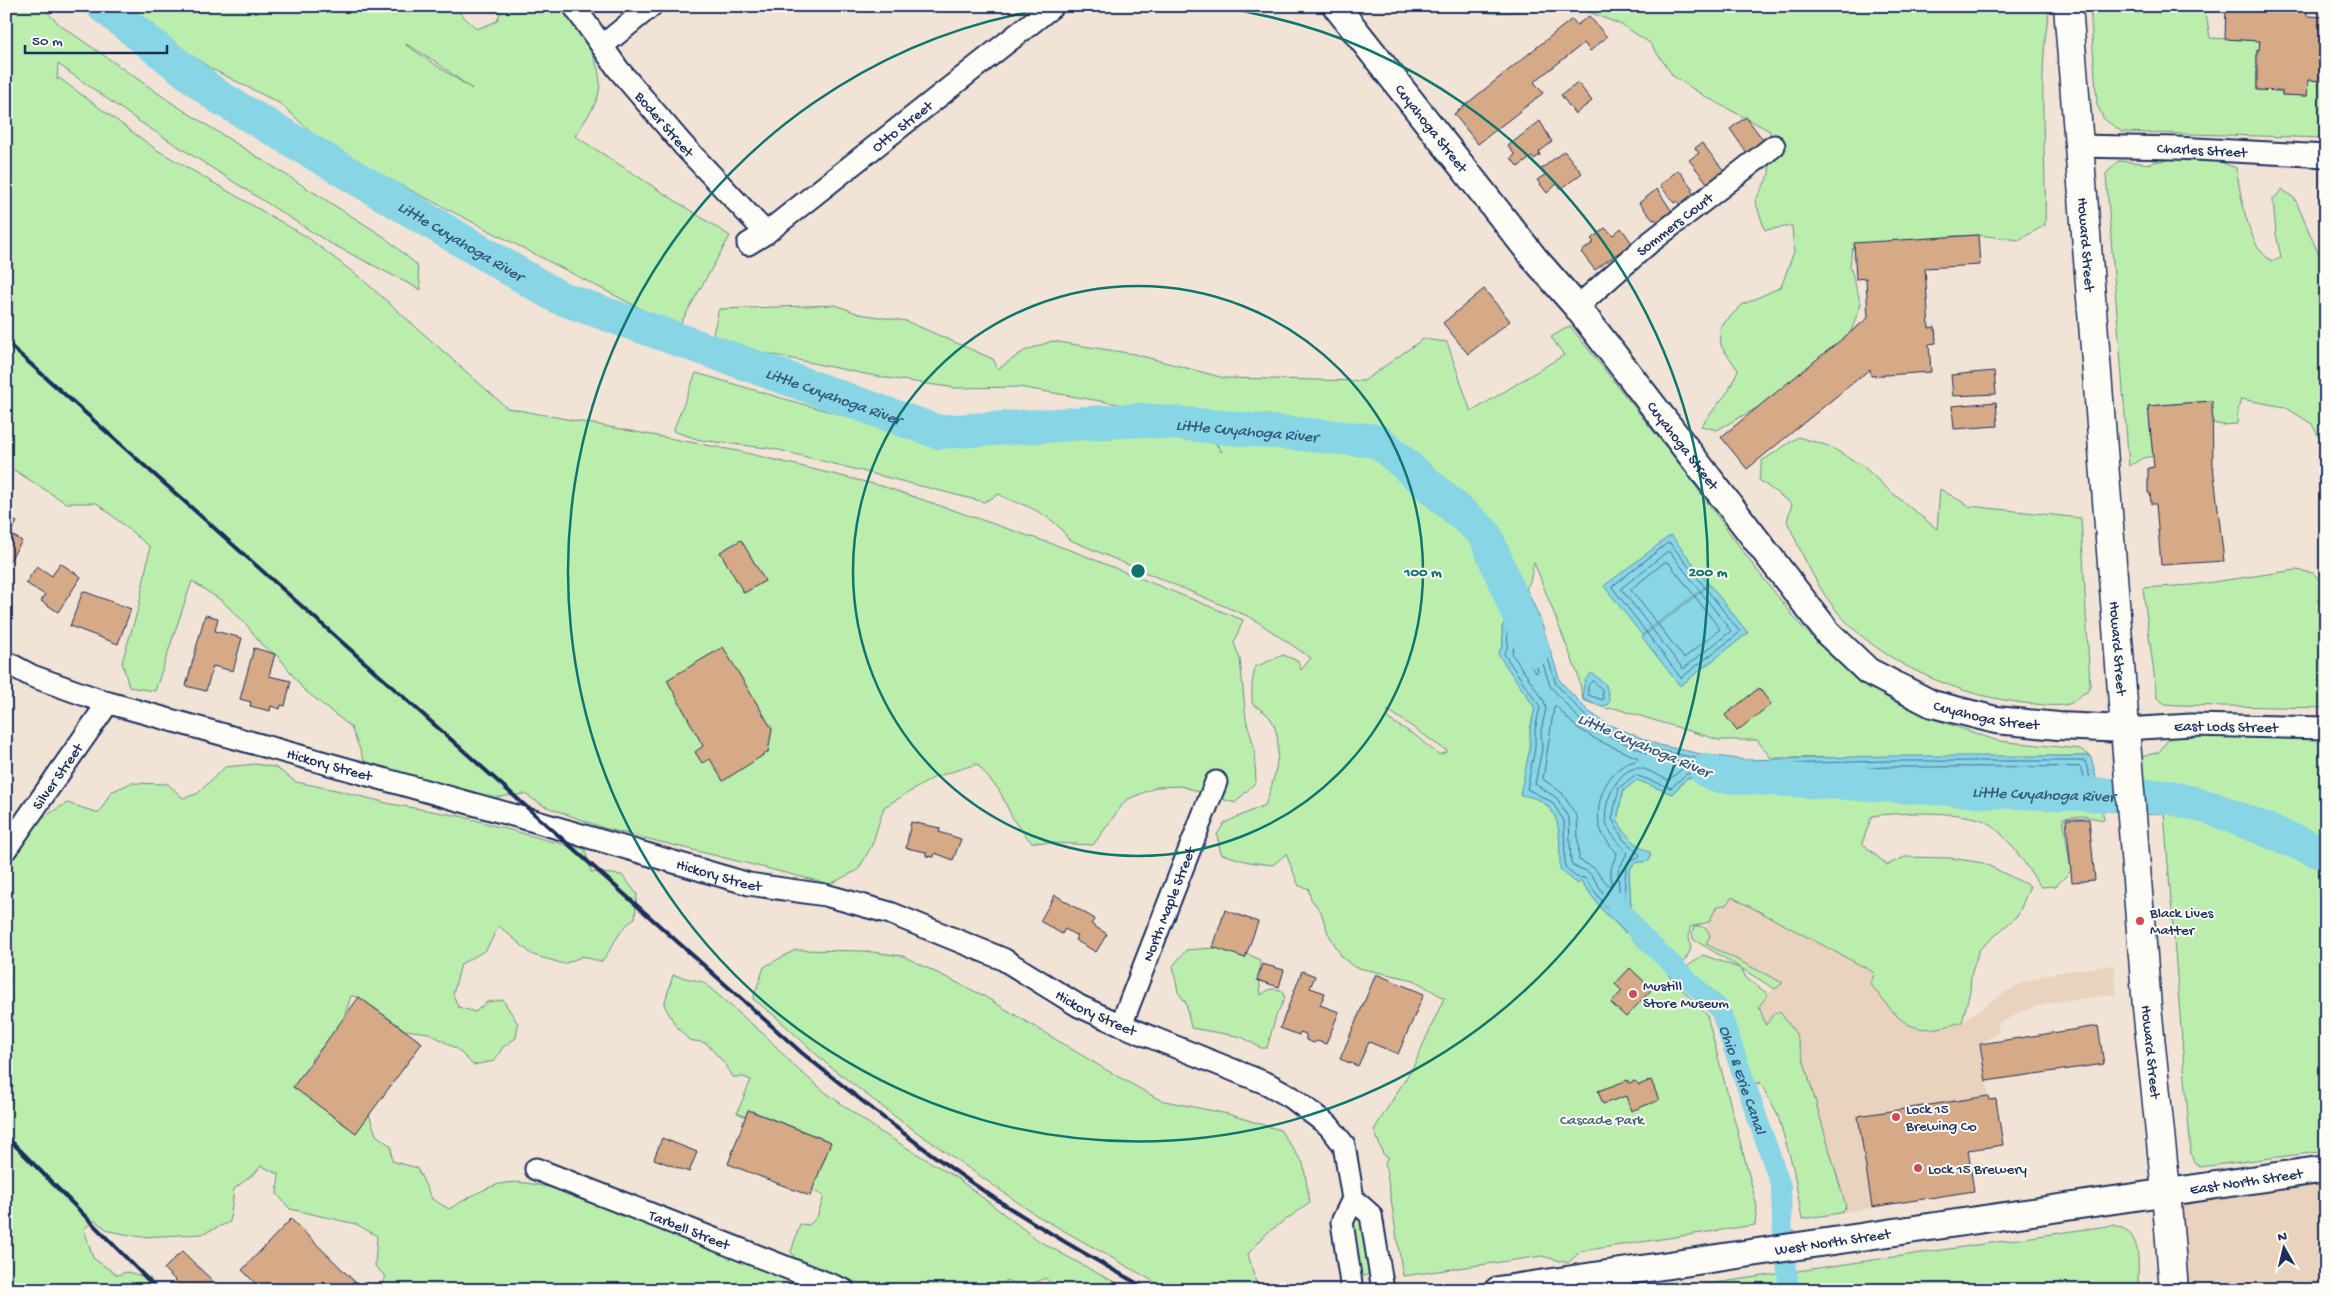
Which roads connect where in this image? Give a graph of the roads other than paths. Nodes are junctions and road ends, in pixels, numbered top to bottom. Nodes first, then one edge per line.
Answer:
1 (574, 6) edge
2 (651, 6) edge
3 (1053, 6) edge
4 (1336, 6) edge
5 (2068, 6) edge
6 (602, 46) junction
7 (1774, 146) dead end
8 (2078, 146) junction
9 (2326, 156) edge
10 (766, 232) junction
11 (748, 244) dead end
12 (1577, 307) junction
13 (6, 662) edge
14 (108, 703) junction
15 (2326, 728) edge
16 (2125, 729) junction
17 (1216, 782) dead end
18 (6, 848) edge
19 (1121, 1025) junction
20 (536, 1169) dead end
21 (2326, 1169) edge
22 (2166, 1191) junction
23 (1353, 1199) junction
24 (844, 1290) edge
25 (1352, 1290) edge
26 (1383, 1290) edge
27 (1498, 1290) edge
28 (2174, 1290) edge

1 - 6 street, Boder Street
2 - 6 street
3 - 10 street, Otto Street
4 - 12 street, Cuyahoga Street
5 - 8 main road, Howard Street
6 - 10 street, Boder Street
7 - 12 street, Sommers Court
8 - 9 street, Charles Street
8 - 16 main road, Howard Street
10 - 11 street, Otto Street
12 - 16 street, Cuyahoga Street
13 - 14 street, Hickory Street
14 - 18 street, Silver Street
14 - 19 street, Hickory Street
15 - 16 street, East Lods Street
16 - 22 main road, Howard Street
17 - 19 street, North Maple Street
19 - 23 street, Hickory Street
20 - 24 street, Tarbell Street
21 - 22 street, East North Street
22 - 27 street, West North Street
22 - 28 main road, Howard Street
23 - 25 street
23 - 26 street

